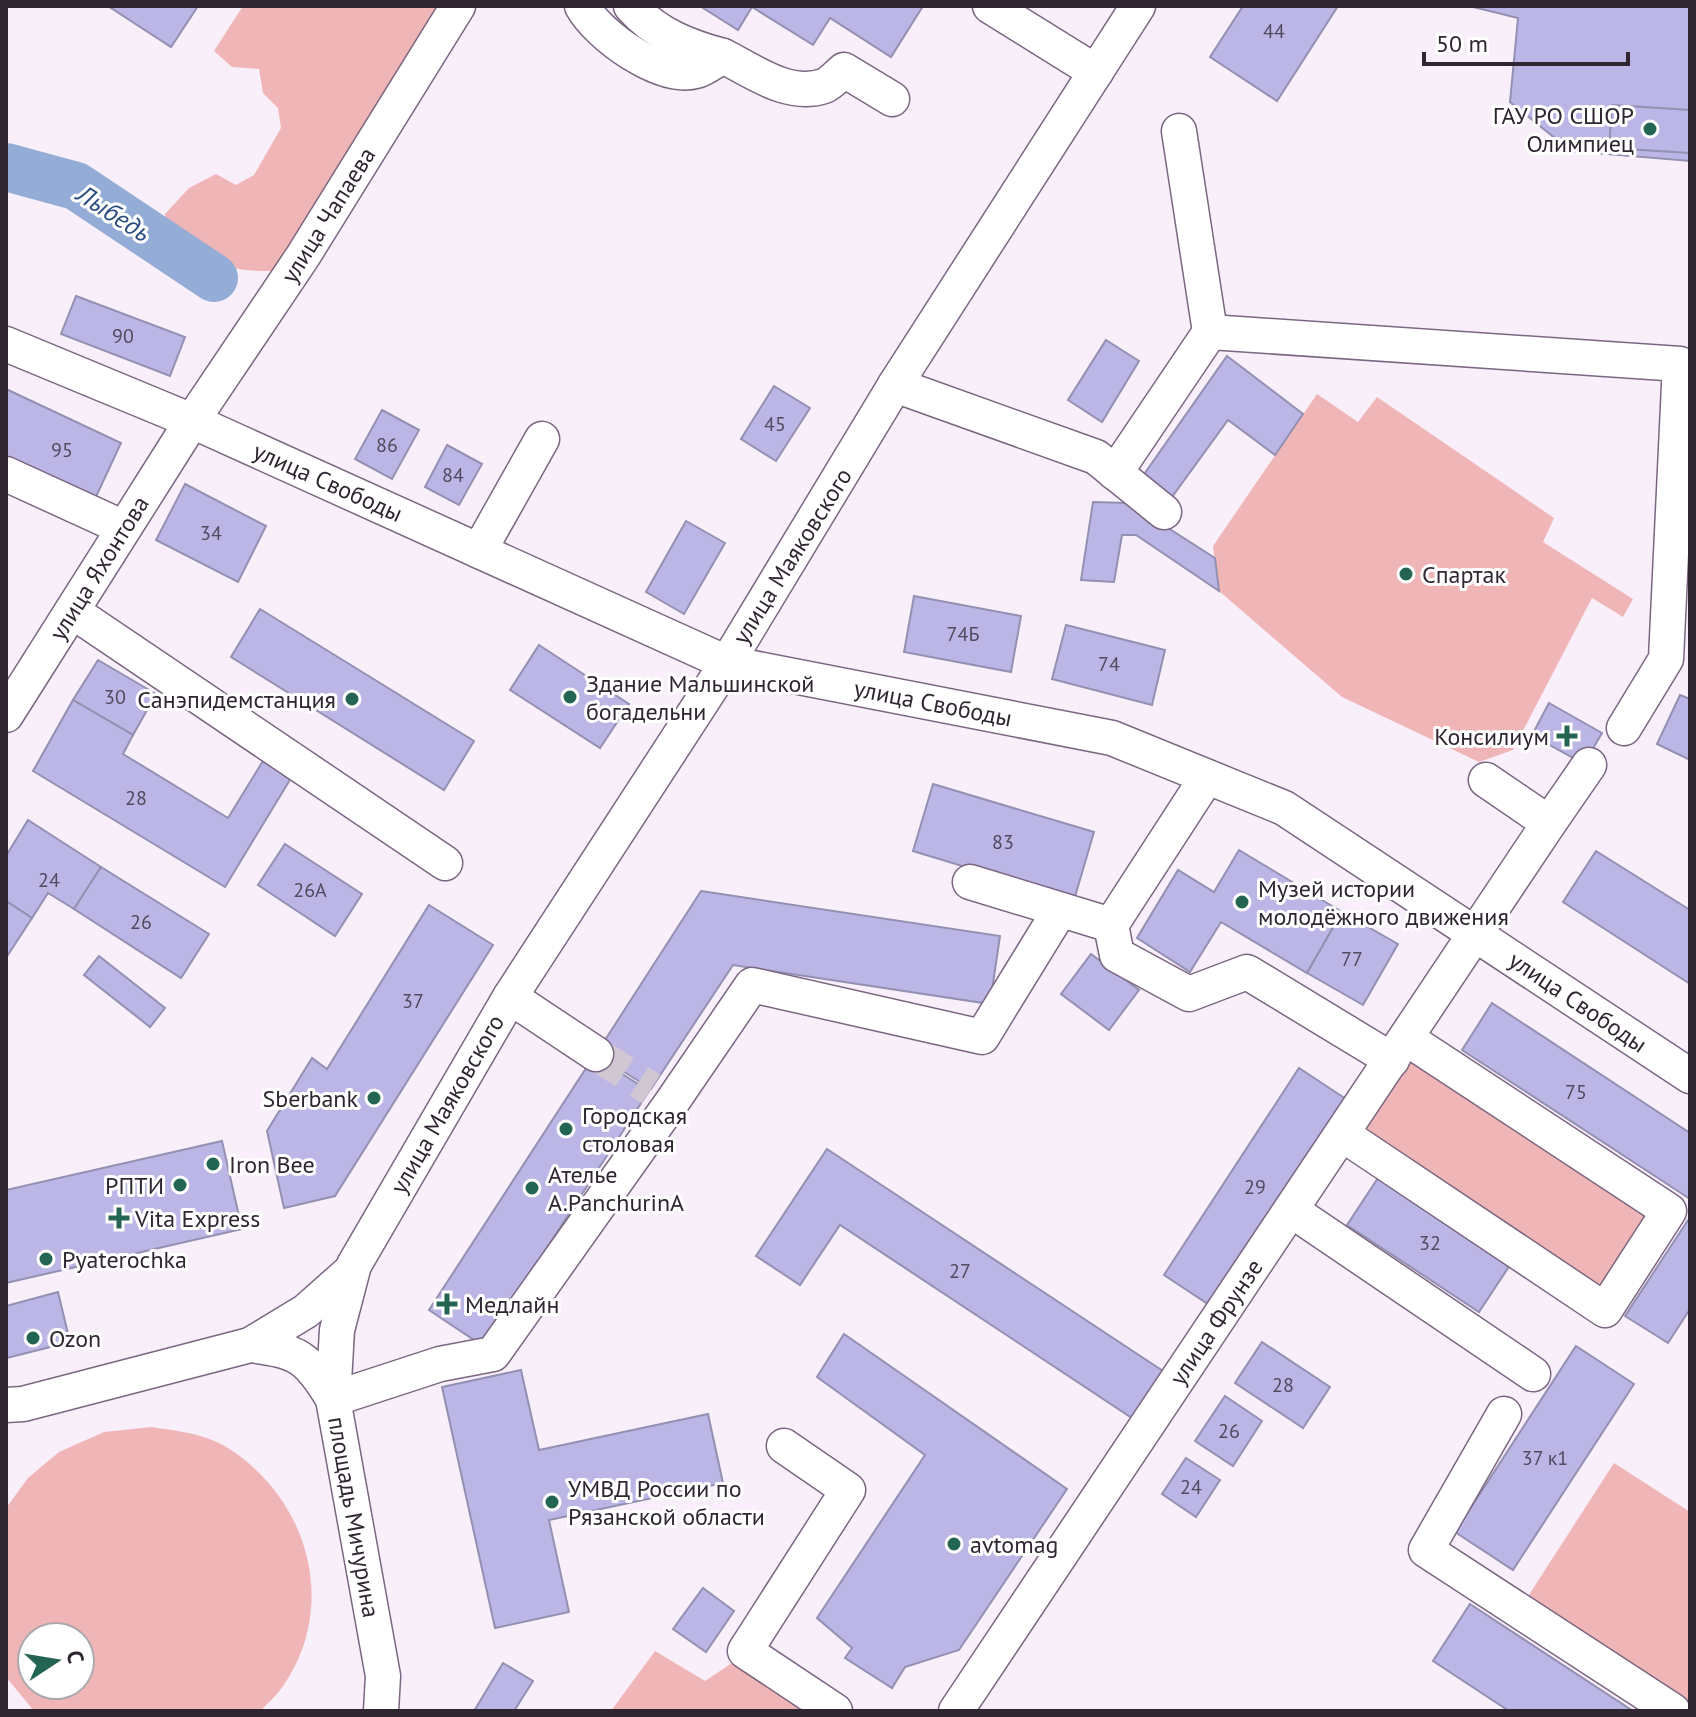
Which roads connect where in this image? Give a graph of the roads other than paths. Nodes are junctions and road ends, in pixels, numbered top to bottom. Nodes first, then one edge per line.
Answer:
1 (458, 6) edge
2 (582, 6) edge
3 (631, 6) edge
4 (990, 6) edge
5 (1138, 6) edge
6 (723, 56) junction
7 (1096, 72) junction
8 (892, 99) dead end
9 (1179, 131) dead end
10 (1210, 332) junction
11 (6, 344) edge
12 (895, 385) junction
13 (192, 421) junction
14 (542, 439) dead end
15 (1115, 473) junction
16 (6, 474) edge
17 (1164, 512) dead end
18 (124, 528) junction
19 (479, 551) junction
20 (72, 611) junction
21 (727, 663) junction
22 (1678, 665) edge
23 (6, 715) edge
24 (1624, 728) dead end
25 (1589, 765) dead end
26 (1207, 777) junction
27 (1486, 780) dead end
28 (1549, 823) junction
29 (445, 863) dead end
30 (970, 882) dead end
31 (1060, 910) junction
32 (1111, 925) junction
33 (1476, 934) junction
34 (510, 997) junction
35 (1399, 1049) junction
36 (596, 1054) tunnel mouth
37 (1690, 1076) edge
38 (1342, 1134) junction
39 (1291, 1210) junction
40 (350, 1272) junction
41 (250, 1345) junction
42 (1533, 1374) dead end
43 (333, 1399) junction
44 (12, 1411) edge
45 (1504, 1414) dead end
46 (784, 1446) dead end
47 (383, 1676) junction
48 (381, 1711) edge
49 (394, 1711) edge
50 (835, 1711) edge
51 (956, 1711) edge
52 (1673, 1711) edge

1 - 13 street, улица Чапаева
2 - 6 street
3 - 6 street
4 - 7 street
5 - 7 street, улица Маяковского
6 - 8 street
7 - 12 street, улица Маяковского
9 - 10 street
10 - 15 street
10 - 22 street
11 - 13 street, улица Свободы
12 - 15 street
12 - 21 street, улица Маяковского
13 - 18 street, улица Яхонтова
13 - 19 street, улица Свободы
14 - 19 street
15 - 17 street
16 - 18 street
18 - 20 street, улица Яхонтова
19 - 21 street, улица Свободы
20 - 23 street, улица Яхонтова
20 - 29 street
21 - 26 street, улица Свободы
21 - 34 street, улица Маяковского
22 - 24 street
25 - 28 street, улица Фрунзе
26 - 32 street
26 - 33 street, улица Свободы
27 - 28 street
28 - 33 street, улица Фрунзе
30 - 31 street
31 - 32 street
31 - 43 street
32 - 35 street
33 - 35 street, улица Фрунзе
33 - 37 street, улица Свободы
34 - 36 street
34 - 40 street, улица Маяковского
35 - 38 street, улица Фрунзе
35 - 38 street
38 - 39 street, улица Фрунзе
39 - 42 street
39 - 51 street, улица Фрунзе
40 - 41 street, улица Маяковского
40 - 43 street, улица Маяковского
41 - 43 street, площадь Мичурина
41 - 44 street, площадь Мичурина
43 - 47 street, площадь Мичурина
45 - 52 street
46 - 50 street
47 - 48 street, площадь Мичурина
47 - 49 street

